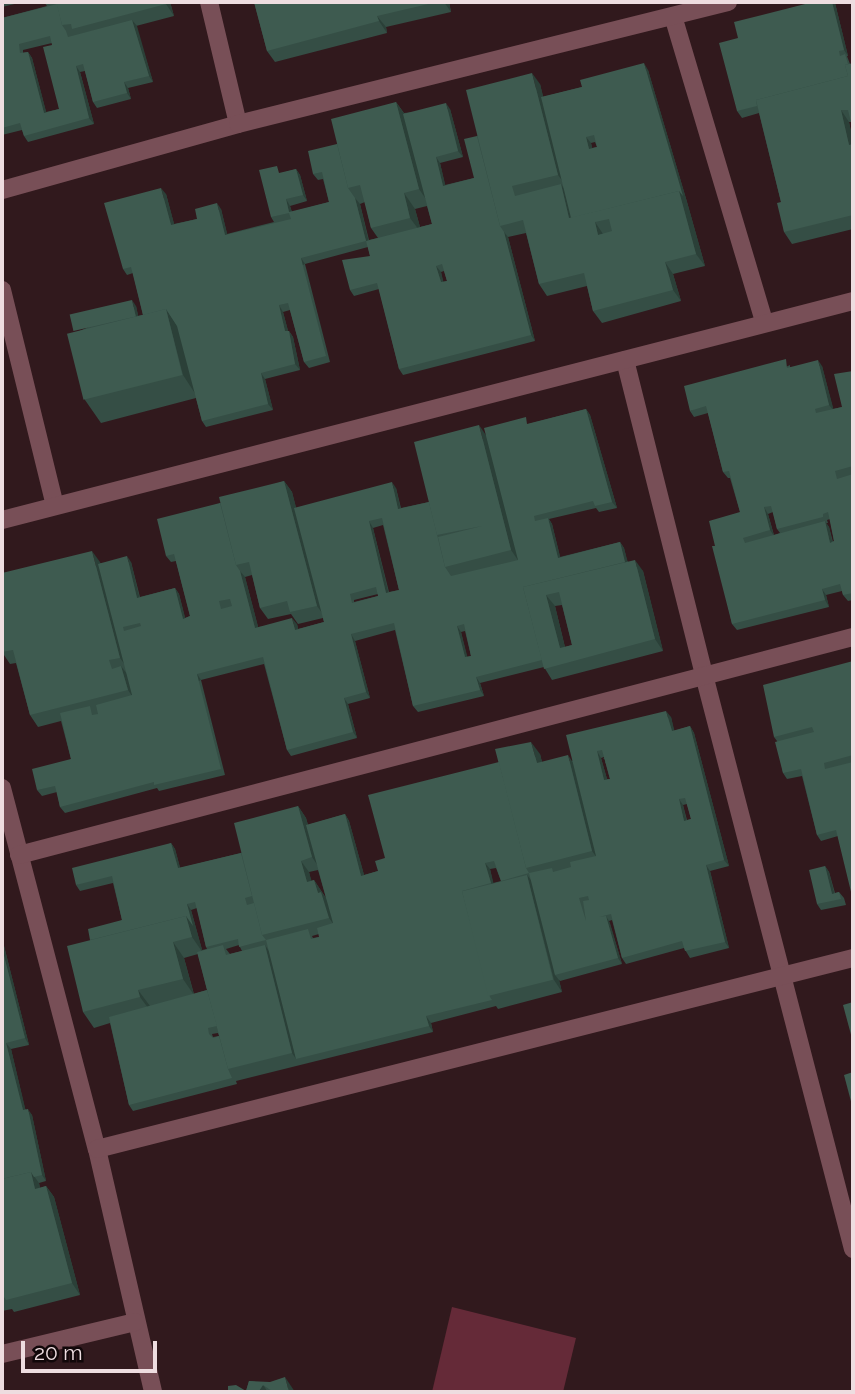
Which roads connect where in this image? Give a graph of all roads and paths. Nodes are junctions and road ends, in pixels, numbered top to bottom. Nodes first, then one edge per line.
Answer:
1 (209, 2) edge
2 (728, 2) edge
3 (673, 16) junction
4 (238, 124) junction
5 (2, 190) edge
6 (2, 290) edge
7 (853, 300) edge
8 (764, 322) junction
9 (625, 360) junction
10 (55, 506) junction
11 (2, 520) edge
12 (853, 638) edge
13 (704, 675) junction
14 (2, 788) edge
15 (19, 855) junction
16 (853, 958) edge
17 (783, 976) junction
18 (97, 1149) junction
19 (853, 1249) edge
20 (135, 1322) junction
21 (2, 1354) edge
22 (153, 1392) edge

1 - 4 street
2 - 3 street
3 - 4 street
3 - 8 street
4 - 5 street
6 - 10 street
7 - 8 street
8 - 9 street
9 - 10 street
9 - 13 street
10 - 11 street
12 - 13 street
13 - 15 street
13 - 17 street
14 - 15 street
15 - 18 street
16 - 17 street
17 - 18 street
17 - 19 street
18 - 20 street
20 - 21 street
20 - 22 street

